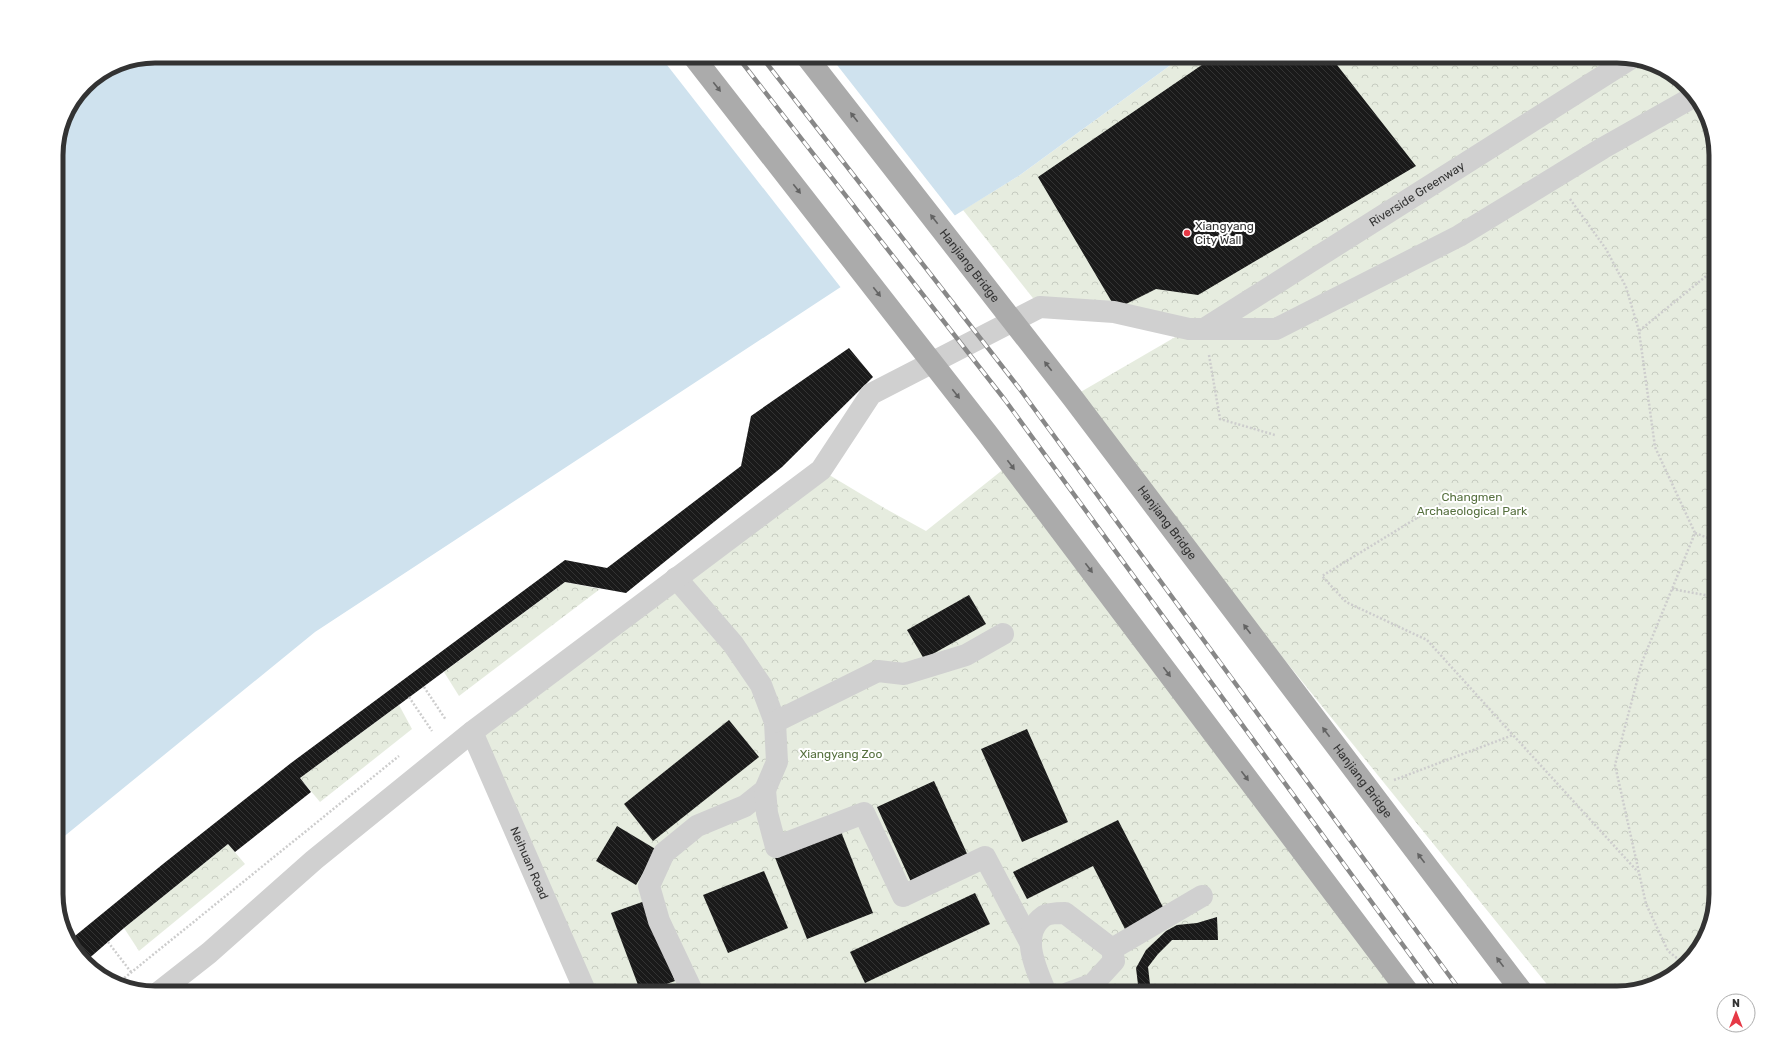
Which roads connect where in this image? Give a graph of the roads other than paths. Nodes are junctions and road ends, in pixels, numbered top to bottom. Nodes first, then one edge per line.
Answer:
1 (698, 63) edge
2 (811, 63) edge
3 (1624, 64) edge
4 (1690, 99) edge
5 (1204, 329) junction
6 (676, 578) junction
7 (1003, 634) dead end
8 (774, 722) junction
9 (472, 732) junction
10 (765, 790) junction
11 (1202, 896) dead end
12 (1031, 944) junction
13 (1112, 949) junction
14 (167, 986) edge
15 (583, 986) edge
16 (690, 986) edge
17 (1043, 986) edge
18 (1087, 986) edge
19 (1404, 986) edge
20 (1518, 986) edge

1 -> 19 main road
20 -> 2 main road, Hanjiang Bridge
3 - 5 street, Riverside Greenway
4 - 5 street
5 - 6 street
6 - 8 street
6 - 9 street
7 - 8 street
8 - 10 street
9 - 14 street
9 - 15 street, Neihuan Road
10 - 12 street
10 - 16 street
11 - 13 street
12 - 13 street
12 - 17 street
13 - 18 street

